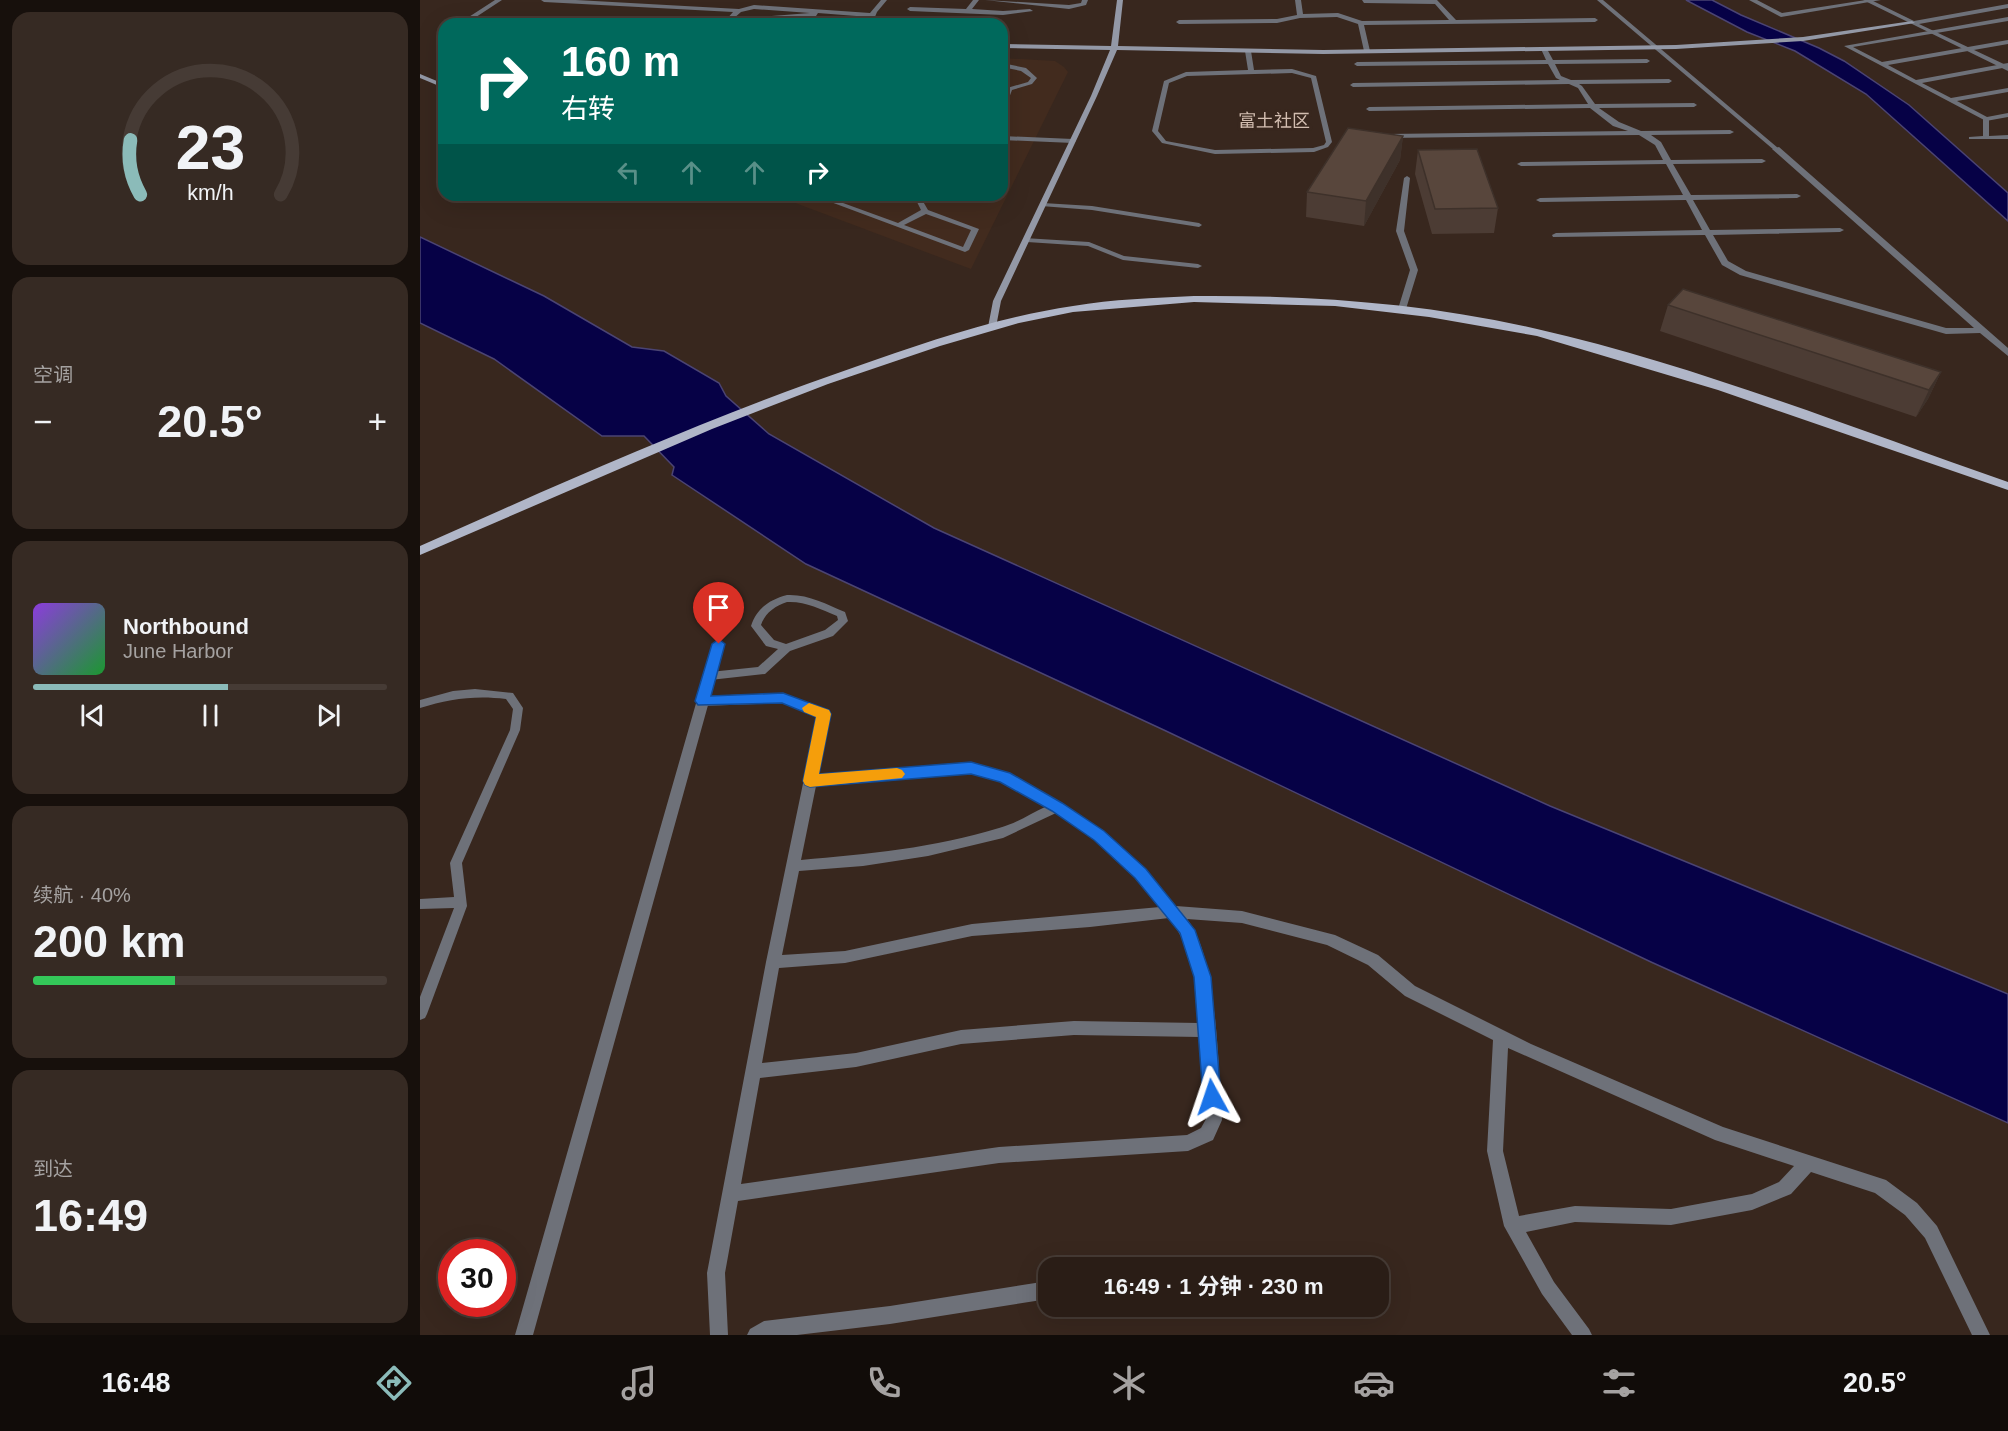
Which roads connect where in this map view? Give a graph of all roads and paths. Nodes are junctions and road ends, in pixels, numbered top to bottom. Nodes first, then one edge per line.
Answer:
1 (499, 0) edge
2 (544, 0) edge
3 (884, 0) edge
4 (976, 0) edge
5 (988, 0) edge
6 (1085, 0) edge
7 (1120, 0) edge
8 (1298, 0) edge
9 (1600, 0) edge
10 (1769, 0) edge
11 (1878, 0) edge
12 (1364, 1) edge
13 (1754, 1) edge
14 (1867, 1) edge
15 (2008, 6) edge
16 (910, 9) dead end
17 (739, 11) junction
18 (968, 11) junction
19 (1060, 12) dead end
20 (816, 14) dead end
21 (872, 15) junction
22 (1300, 16) junction
23 (471, 18) edge
24 (731, 18) edge
25 (776, 18) edge
26 (871, 18) edge
27 (2008, 19) edge
28 (1595, 20) dead end
29 (1179, 22) dead end
30 (1454, 22) junction
31 (1361, 23) junction
32 (1912, 23) junction
33 (1932, 32) junction
34 (2008, 42) edge
35 (1008, 46) edge
36 (1656, 48) junction
37 (1114, 49) junction
38 (1544, 50) junction
39 (1967, 50) junction
40 (1248, 51) junction
41 (1367, 51) junction
42 (1550, 62) junction
43 (1647, 62) dead end
44 (1357, 64) dead end
45 (1882, 64) junction
46 (1008, 66) edge
47 (2006, 67) edge
48 (1251, 72) junction
49 (420, 76) edge
50 (1669, 81) dead end
51 (1571, 82) junction
52 (1915, 82) junction
53 (438, 84) edge
54 (1353, 85) dead end
55 (2008, 90) edge
56 (1008, 91) edge
57 (1950, 100) junction
58 (1694, 105) dead end
59 (1593, 106) junction
60 (1369, 109) dead end
61 (2008, 115) edge
62 (1986, 119) junction
63 (1730, 132) dead end
64 (1639, 133) junction
65 (1387, 136) edge
66 (2008, 137) edge
67 (1008, 138) edge
68 (1971, 138) dead end
69 (1986, 138) junction
70 (1073, 141) junction
71 (1776, 149) joint
72 (1762, 161) dead end
73 (1668, 162) junction
74 (1521, 164) dead end
75 (1407, 178) dead end
76 (1797, 196) dead end
77 (1688, 198) junction
78 (1540, 200) dead end
79 (831, 201) edge
80 (920, 201) edge
81 (1043, 205) junction
82 (925, 212) junction
83 (1199, 225) dead end
84 (898, 226) junction
85 (1840, 230) dead end
86 (1707, 232) junction
87 (1556, 235) dead end
88 (1027, 240) junction
89 (1198, 266) dead end
90 (1402, 309) junction
91 (992, 327) junction
92 (1982, 330) junction
93 (2008, 353) edge
94 (2008, 486) edge
95 (420, 551) edge
96 (719, 644) dead end
97 (786, 648) junction
98 (710, 676) junction
99 (702, 701) junction
100 (420, 704) edge
101 (810, 781) junction
102 (1057, 807) junction
103 (793, 866) junction
104 (461, 902) junction
105 (420, 904) edge
106 (1172, 912) junction
107 (773, 962) junction
108 (420, 1014) edge
109 (1207, 1030) junction
110 (1501, 1036) junction
111 (753, 1071) junction
112 (1809, 1162) junction
113 (730, 1194) junction
114 (1513, 1226) junction
115 (1038, 1292) edge
116 (524, 1335) edge
117 (719, 1335) edge
118 (756, 1335) edge
119 (1583, 1335) edge
120 (1981, 1335) edge

1 - 23 street
2 - 17 street
3 - 21 street
4 - 18 street
5 - 6 street
7 - 37 main road
8 - 22 street
9 - 36 lane
10 - 13 street
11 - 14 street
12 - 30 street
13 - 14 street
14 - 32 street
15 - 32 street
16 - 18 street
17 - 21 street
17 - 24 street
18 - 19 street
20 - 25 street
21 - 26 street
22 - 29 street
22 - 31 street
27 - 33 street
28 - 30 street
30 - 31 street
31 - 41 street
32 - 33 street
32 - 36 main road
33 - 39 street
33 - 45 street
34 - 39 street
35 - 37 main road
36 - 38 main road
36 - 71 lane
37 - 40 main road
37 - 70 main road
38 - 41 main road
38 - 42 street
39 - 45 street
39 - 47 street
40 - 41 main road
40 - 48 lane
42 - 43 street
42 - 44 street
42 - 51 street
45 - 52 street
46 - 56 lane
47 - 52 street
48 - 48 lane
49 - 53 main road
50 - 51 street
51 - 54 street
51 - 59 street
52 - 57 street
55 - 57 street
57 - 62 street
58 - 59 street
59 - 60 street
59 - 64 street
61 - 62 street
62 - 69 lane
63 - 64 street
64 - 65 street
64 - 73 street
66 - 69 lane
67 - 70 lane
68 - 69 lane
70 - 81 main road
71 - 92 street
72 - 73 street
73 - 74 street
73 - 77 street
75 - 90 lane
76 - 77 street
77 - 78 street
77 - 86 street
79 - 84 lane
80 - 82 lane
81 - 83 lane
81 - 88 main road
82 - 84 lane
82 - 84 lane
85 - 86 street
86 - 87 street
86 - 92 street
88 - 89 lane
88 - 91 main road
90 - 91 main road
90 - 94 main road
91 - 95 main road
92 - 93 street
96 - 98 street
97 - 97 lane
97 - 98 lane
98 - 99 street
99 - 101 street
99 - 116 street
100 - 104 lane
101 - 102 street
101 - 103 street
102 - 103 street
102 - 106 street
103 - 107 street
104 - 105 lane
104 - 108 lane
106 - 107 street
106 - 109 street
106 - 110 street
107 - 111 street
109 - 111 street
109 - 113 street
110 - 112 street
110 - 114 street
111 - 113 street
112 - 114 street
112 - 120 street
113 - 117 street
114 - 119 street
115 - 118 street

